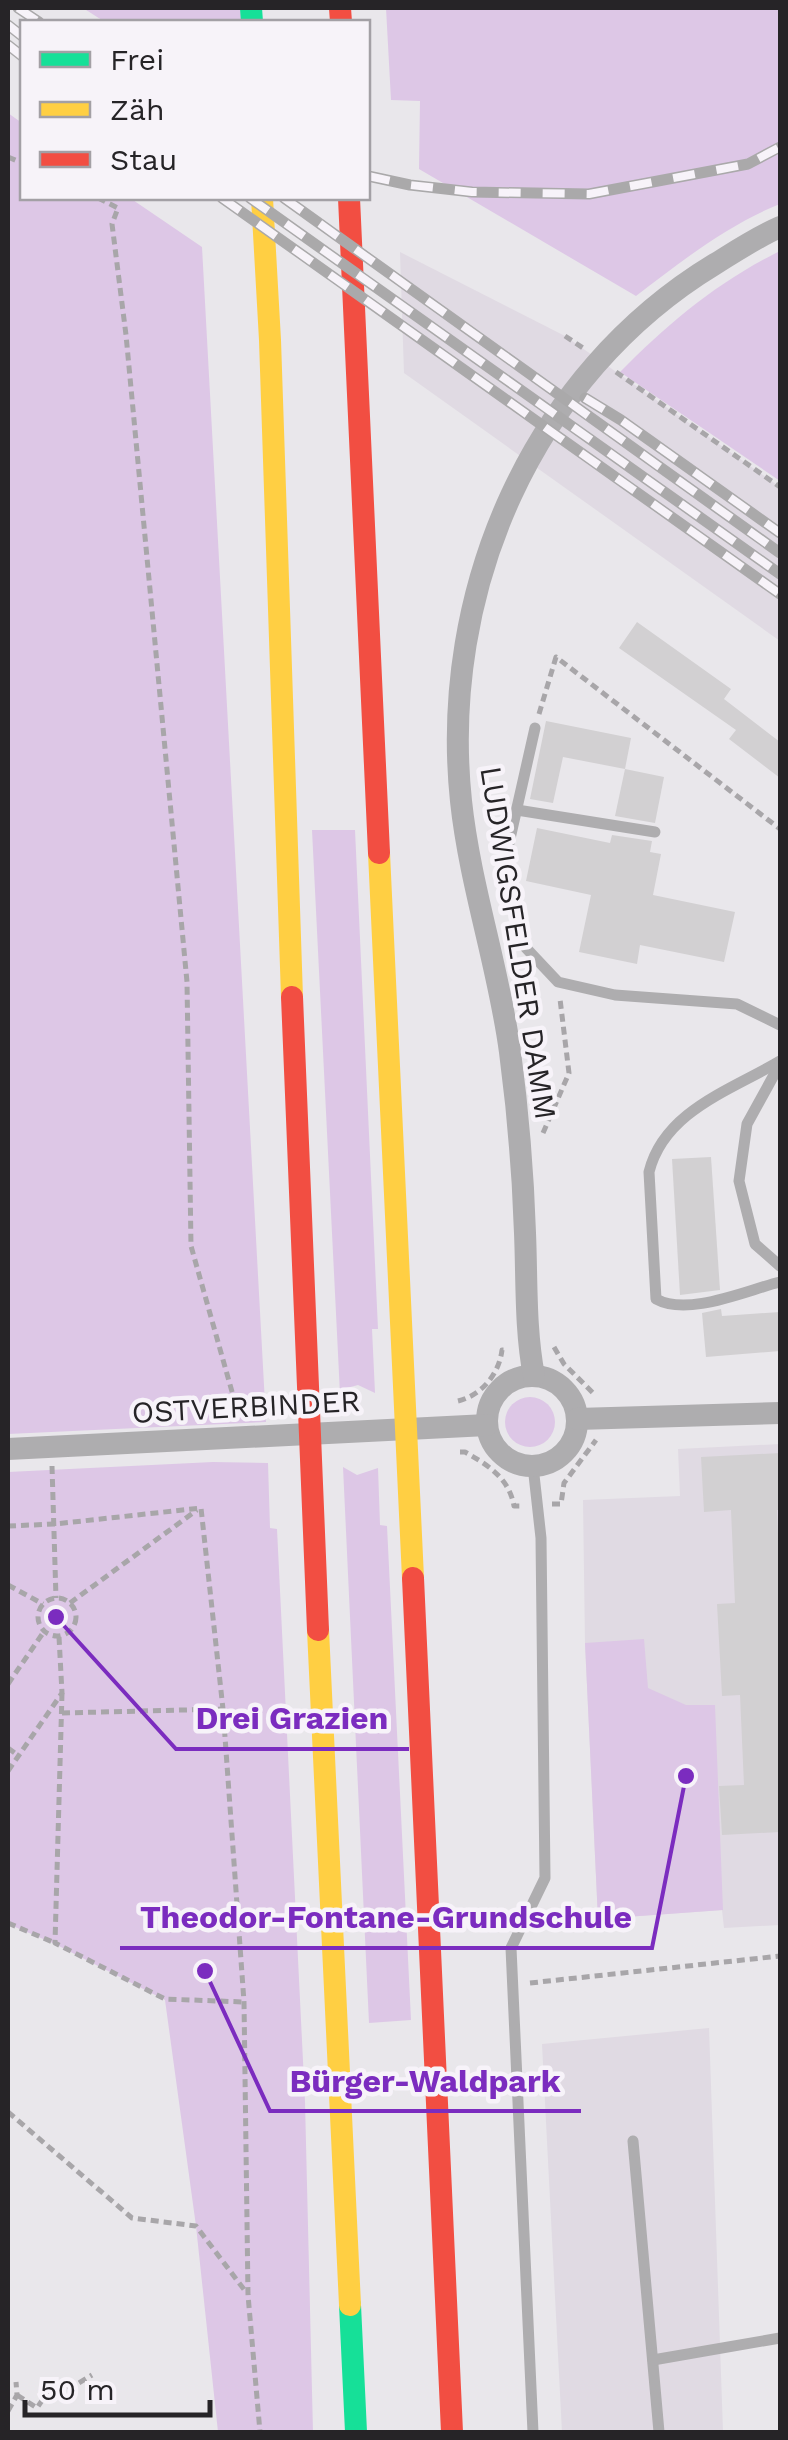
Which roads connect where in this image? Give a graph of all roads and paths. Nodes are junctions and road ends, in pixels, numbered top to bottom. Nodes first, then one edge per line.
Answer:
1 (102, 200) edge
2 (262, 200) edge
3 (349, 200) edge
4 (780, 227) edge
5 (565, 336) dead end
6 (595, 358) dead end
7 (610, 368) dead end
8 (780, 487) edge
9 (535, 728) joint
10 (517, 810) junction
11 (780, 829) edge
12 (655, 832) dead end
13 (558, 982) junction
14 (780, 1025) edge
15 (780, 1062) edge
16 (542, 1137) dead end
17 (780, 1266) edge
18 (780, 1282) edge
19 (530, 1348) junction
20 (534, 1376) junction
21 (238, 1413) dead end
22 (780, 1413) edge
23 (589, 1419) junction
24 (487, 1425) junction
25 (455, 1426) junction
26 (8, 1449) edge
27 (52, 1465) dead end
28 (533, 1466) junction
29 (536, 1505) junction
30 (201, 1508) junction
31 (56, 1524) junction
32 (8, 1526) edge
33 (8, 1586) edge
34 (56, 1598) junction
35 (70, 1602) junction
36 (42, 1604) junction
37 (44, 1632) junction
38 (58, 1636) junction
39 (8, 1684) edge
40 (62, 1693) junction
41 (223, 1709) junction
42 (62, 1712) junction
43 (8, 1748) edge
44 (19, 1756) junction
45 (8, 1771) edge
46 (8, 1923) edge
47 (55, 1944) junction
48 (780, 1956) edge
49 (512, 1985) junction
50 (244, 2002) junction
51 (8, 2112) edge
52 (634, 2141) dead end
53 (248, 2294) junction
54 (780, 2338) edge
55 (653, 2360) junction
56 (92, 2375) dead end
57 (16, 2382) dead end
58 (17, 2396) junction
59 (8, 2411) edge
60 (260, 2432) edge
61 (356, 2432) edge
62 (452, 2432) edge
63 (533, 2432) edge
64 (658, 2432) edge

1 - 21 path
2 - 61 highway
3 - 62 highway
4 - 19 street, LUDWIGSFELDER DAMM
5 - 6 path
7 - 8 path
9 - 10 lane
9 - 11 path
10 - 12 lane
10 - 13 lane
13 - 14 lane
13 - 16 path
15 - 17 lane
15 - 18 lane
19 - 20 street, LUDWIGSFELDER DAMM
19 - 23 path
19 - 25 path
20 - 23 street
20 - 24 street
22 - 23 street
23 - 28 street
23 - 29 path
24 - 25 street, OSTVERBINDER
24 - 28 street
25 - 26 street, OSTVERBINDER
25 - 29 path
27 - 31 path
28 - 29 lane
29 - 49 lane
30 - 31 path
30 - 35 path
30 - 41 path
31 - 32 path
31 - 34 path
33 - 36 path
34 - 35 path
34 - 36 path
35 - 38 path
36 - 37 path
37 - 38 path
37 - 39 path
38 - 40 path
40 - 42 path
40 - 44 path
41 - 42 path
41 - 50 path
42 - 47 path
43 - 44 path
44 - 45 path
46 - 47 path
47 - 50 path
48 - 49 path
49 - 63 lane
50 - 53 path
51 - 53 path
52 - 55 lane
53 - 60 path
54 - 55 lane
55 - 64 lane
56 - 58 path
57 - 58 path
58 - 59 path

